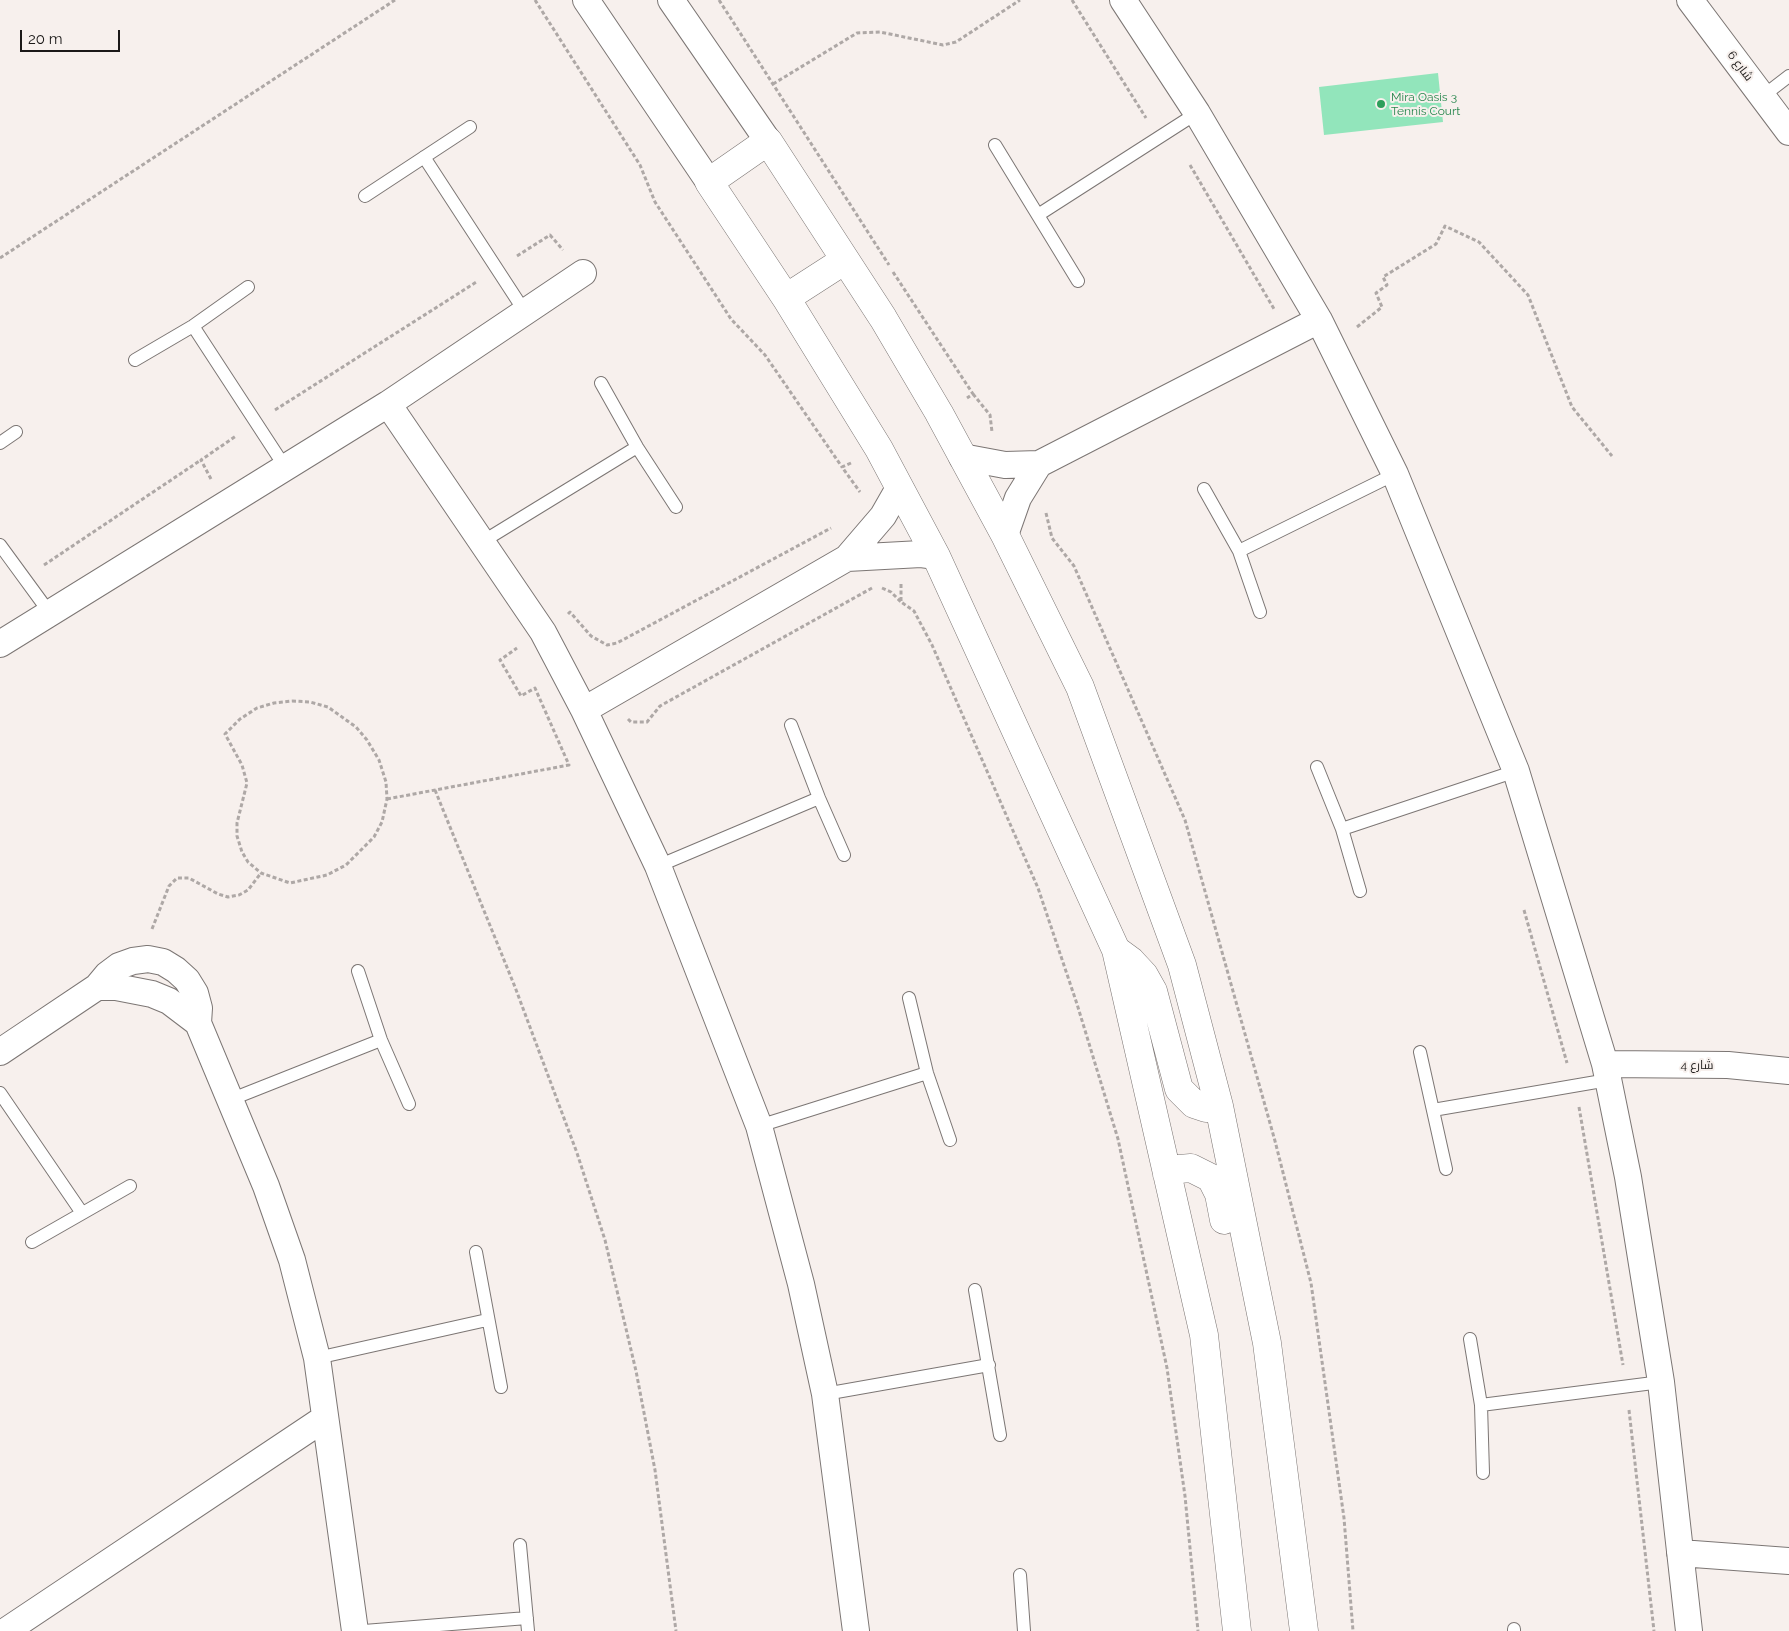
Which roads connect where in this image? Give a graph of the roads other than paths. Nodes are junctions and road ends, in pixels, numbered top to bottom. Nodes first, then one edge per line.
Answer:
1 (586, 0) edge
2 (671, 0) edge
3 (1123, 0) edge
4 (1690, 0) edge
5 (1789, 76) edge
6 (1763, 96) junction
7 (1197, 113) junction
8 (470, 127) dead end
9 (1789, 132) edge
10 (768, 141) junction
11 (995, 145) dead end
12 (424, 157) junction
13 (709, 182) junction
14 (365, 196) dead end
15 (1038, 215) junction
16 (845, 260) junction
17 (583, 273) road end
18 (1078, 281) dead end
19 (248, 287) dead end
20 (786, 298) junction
21 (525, 312) junction
22 (1318, 320) junction
23 (193, 326) junction
24 (135, 360) dead end
25 (601, 383) dead end
26 (388, 404) junction
27 (16, 432) dead end
28 (0, 443) edge
29 (637, 447) junction
30 (962, 457) junction
31 (1040, 464) junction
32 (285, 467) junction
33 (1395, 474) junction
34 (899, 488) junction
35 (1204, 489) dead end
36 (676, 507) dead end
37 (1005, 535) junction
38 (482, 542) junction
39 (0, 545) edge
40 (1239, 551) junction
41 (936, 556) junction
42 (846, 558) junction
43 (49, 612) junction
44 (1260, 612) dead end
45 (0, 644) edge
46 (584, 710) junction
47 (791, 724) dead end
48 (1317, 767) dead end
49 (1516, 771) junction
50 (819, 798) junction
51 (1342, 829) junction
52 (844, 855) dead end
53 (658, 866) junction
54 (1360, 891) dead end
55 (1116, 950) junction
56 (358, 972) dead end
57 (909, 998) dead end
58 (382, 1040) junction
59 (0, 1052) edge
60 (1420, 1052) dead end
61 (1789, 1071) edge
62 (1607, 1072) junction
63 (927, 1073) junction
64 (0, 1093) edge
65 (232, 1099) junction
66 (409, 1104) dead end
67 (1219, 1106) junction
68 (1433, 1110) junction
69 (759, 1126) junction
70 (950, 1140) dead end
71 (1446, 1169) dead end
72 (1168, 1174) junction
73 (130, 1186) dead end
74 (82, 1213) junction
75 (32, 1242) dead end
76 (476, 1252) dead end
77 (975, 1290) dead end
78 (487, 1320) junction
79 (1470, 1339) dead end
80 (1267, 1343) junction
81 (317, 1358) junction
82 (989, 1365) junction
83 (1660, 1382) junction
84 (500, 1387) dead end
85 (825, 1394) junction
86 (1481, 1405) junction
87 (325, 1418) junction
88 (1000, 1435) dead end
89 (1483, 1473) dead end
90 (520, 1545) dead end
91 (1680, 1553) junction
92 (1789, 1561) edge
93 (1020, 1575) dead end
94 (527, 1625) edge
95 (6, 1631) edge
96 (355, 1631) edge
97 (364, 1631) edge
98 (856, 1631) edge
99 (1024, 1631) edge
100 (1237, 1631) edge
101 (1304, 1631) edge
102 (1689, 1631) edge

1 - 13 street
2 - 10 street
3 - 7 street
4 - 6 street, شارع 6
5 - 6 lane
6 - 9 street, شارع 6
7 - 15 lane
7 - 22 street
8 - 12 lane
10 - 13 street
10 - 16 street
11 - 15 lane
12 - 14 lane
12 - 21 lane
13 - 20 street
15 - 18 lane
16 - 20 street
16 - 30 street
17 - 21 street
19 - 23 lane
20 - 34 street
21 - 26 street
22 - 31 street
22 - 33 street
23 - 24 lane
23 - 32 lane
25 - 29 lane
26 - 32 street
26 - 38 street
27 - 28 lane
29 - 36 lane
29 - 38 lane
30 - 31 street
30 - 37 street
31 - 37 street
32 - 43 street
33 - 40 lane
33 - 49 street
34 - 41 street
34 - 42 street
35 - 40 lane
37 - 67 street
38 - 46 street
39 - 43 lane
40 - 44 lane
41 - 42 street
41 - 55 street
42 - 46 street
43 - 45 street
46 - 53 street
47 - 50 lane
48 - 51 lane
49 - 51 lane
49 - 62 street
50 - 52 lane
50 - 53 lane
51 - 54 lane
53 - 69 street
55 - 67 street
55 - 72 street
56 - 58 lane
57 - 63 lane
58 - 65 lane
58 - 66 lane
59 - 65 street
60 - 68 lane
61 - 62 street, شارع 4
62 - 68 lane
62 - 83 street
63 - 69 lane
63 - 70 lane
64 - 74 lane
65 - 81 street
67 - 80 street
68 - 71 lane
69 - 85 street
72 - 80 street
72 - 100 street
73 - 74 lane
74 - 75 lane
76 - 78 lane
77 - 82 lane
78 - 81 lane
78 - 84 lane
79 - 86 lane
80 - 101 street
81 - 87 street
82 - 85 lane
82 - 88 lane
83 - 86 lane
83 - 91 street
85 - 98 street
86 - 89 lane
87 - 95 street
87 - 96 street
90 - 94 lane
91 - 92 street
91 - 102 street
93 - 99 lane
94 - 97 lane

